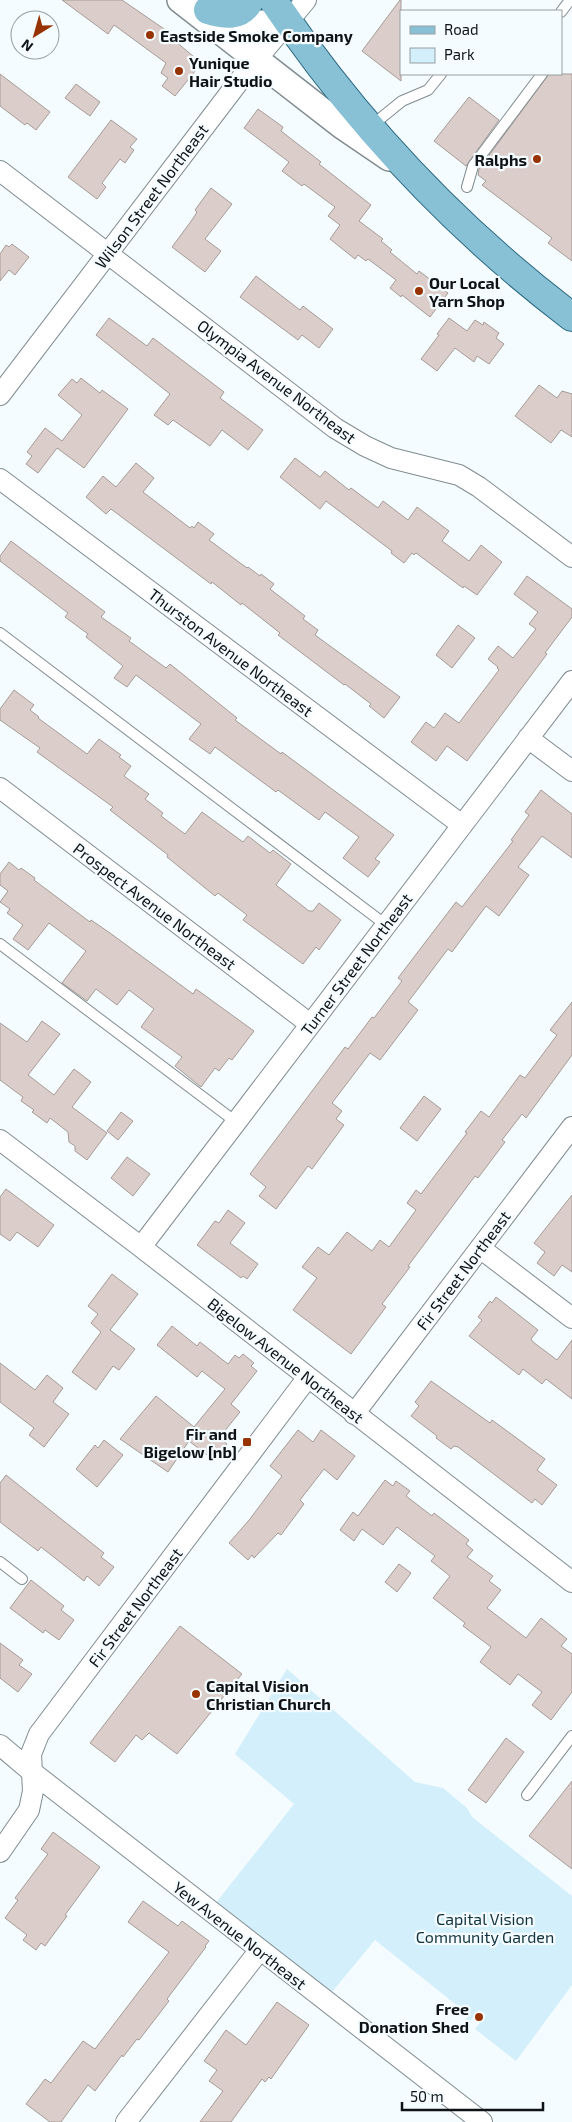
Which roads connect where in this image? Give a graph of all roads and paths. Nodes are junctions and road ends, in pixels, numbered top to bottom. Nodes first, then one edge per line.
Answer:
1 (180, 0) edge
2 (250, 0) edge
3 (272, 0) edge
4 (306, 0) edge
5 (570, 0) edge
6 (201, 5) edge
7 (562, 11) edge
8 (288, 23) junction
9 (256, 59) junction
10 (440, 75) edge
11 (541, 75) edge
12 (370, 128) junction
13 (0, 171) edge
14 (411, 174) junction
15 (467, 187) dead end
16 (108, 253) junction
17 (572, 317) edge
18 (0, 396) edge
19 (0, 479) edge
20 (572, 557) edge
21 (0, 633) edge
22 (572, 681) edge
23 (528, 738) junction
24 (572, 771) edge
25 (0, 788) edge
26 (462, 825) junction
27 (386, 925) junction
28 (0, 944) edge
29 (310, 1024) junction
30 (236, 1122) junction
31 (572, 1127) edge
32 (0, 1140) edge
33 (141, 1247) junction
34 (480, 1248) junction
35 (572, 1318) edge
36 (308, 1377) junction
37 (354, 1414) junction
38 (0, 1562) edge
39 (22, 1579) dead end
40 (572, 1582) edge
41 (572, 1736) edge
42 (0, 1744) edge
43 (32, 1772) junction
44 (526, 1794) dead end
45 (0, 1852) edge
46 (259, 1951) junction
47 (470, 2119) edge
48 (126, 2122) edge

1 - 9 street
2 - 6 main road
3 - 8 main road
4 - 8 street, Wilson Street Northeast
5 - 7 lane
6 - 8 street
8 - 9 street, Wilson Street Northeast
8 - 12 main road
9 - 14 street
9 - 16 street, Wilson Street Northeast
10 - 12 lane
11 - 15 lane
12 - 14 main road
13 - 16 street, Olympia Avenue Northeast
14 - 17 main road
16 - 18 street, Wilson Street Northeast
16 - 20 street, Olympia Avenue Northeast
19 - 26 street, Thurston Avenue Northeast
21 - 27 lane
22 - 23 street, Turner Street Northeast
23 - 24 street
23 - 26 street, Turner Street Northeast
25 - 29 street, Prospect Avenue Northeast
26 - 27 street, Turner Street Northeast
27 - 29 street, Turner Street Northeast
28 - 30 lane
29 - 30 street, Turner Street Northeast
30 - 33 street, Turner Street Northeast
31 - 34 street, Fir Street Northeast
32 - 33 street, Bigelow Avenue Northeast
33 - 36 street, Bigelow Avenue Northeast
34 - 35 street
34 - 37 street, Fir Street Northeast
36 - 37 street, Bigelow Avenue Northeast
36 - 43 street, Fir Street Northeast
37 - 40 street, Bigelow Avenue Northeast
38 - 39 lane
41 - 44 lane
42 - 43 street, Yew Avenue Northeast
43 - 45 street, Fir Street Northeast
43 - 46 street, Yew Avenue Northeast
46 - 47 street, Yew Avenue Northeast
46 - 48 street

